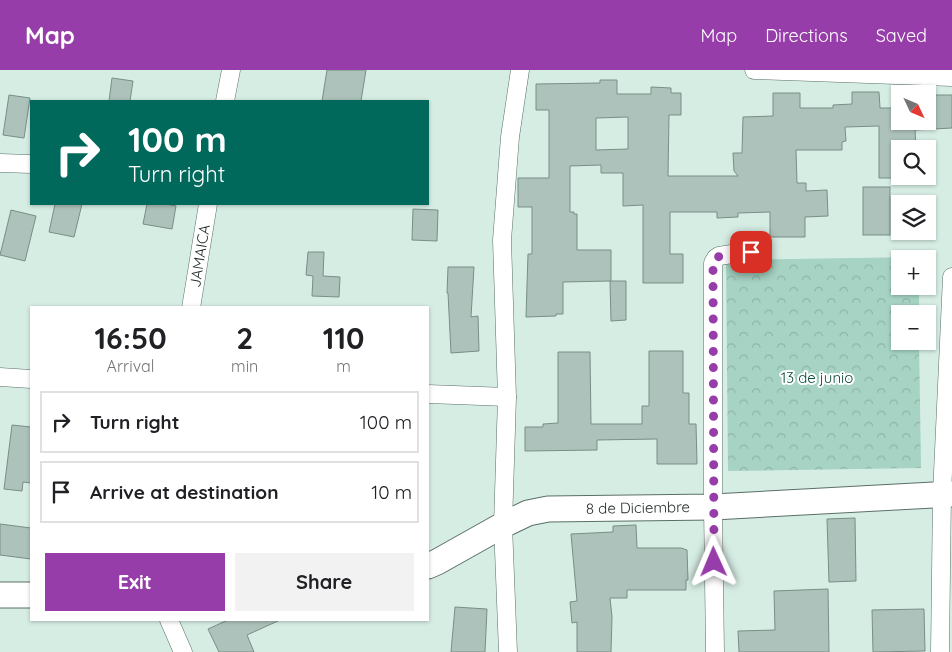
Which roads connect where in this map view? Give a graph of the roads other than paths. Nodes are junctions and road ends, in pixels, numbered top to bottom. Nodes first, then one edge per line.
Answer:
1 (231, 70) edge
2 (520, 70) edge
3 (754, 70) edge
4 (934, 73) edge
5 (952, 77) edge
6 (225, 100) edge
7 (0, 162) edge
8 (30, 164) edge
9 (208, 205) edge
10 (751, 252) dead end
11 (952, 277) edge
12 (191, 306) edge
13 (0, 377) edge
14 (30, 378) edge
15 (429, 394) edge
16 (507, 397) junction
17 (947, 494) edge
18 (713, 507) junction
19 (503, 525) junction
20 (429, 566) edge
21 (0, 595) edge
22 (30, 595) edge
23 (169, 621) edge
24 (183, 652) edge
25 (508, 652) edge
26 (715, 652) edge
27 (940, 652) edge

1 - 6 street
2 - 16 street
3 - 4 street
4 - 5 street
7 - 8 street
9 - 12 street, JAMAICA
10 - 18 street
11 - 17 street
13 - 14 street
15 - 16 street
16 - 19 street
17 - 18 main road, 8 de Diciembre
17 - 27 street
18 - 19 main road, 8 de Diciembre
18 - 26 street
19 - 20 main road, 8 de Diciembre
19 - 25 street
21 - 22 main road
23 - 24 street

